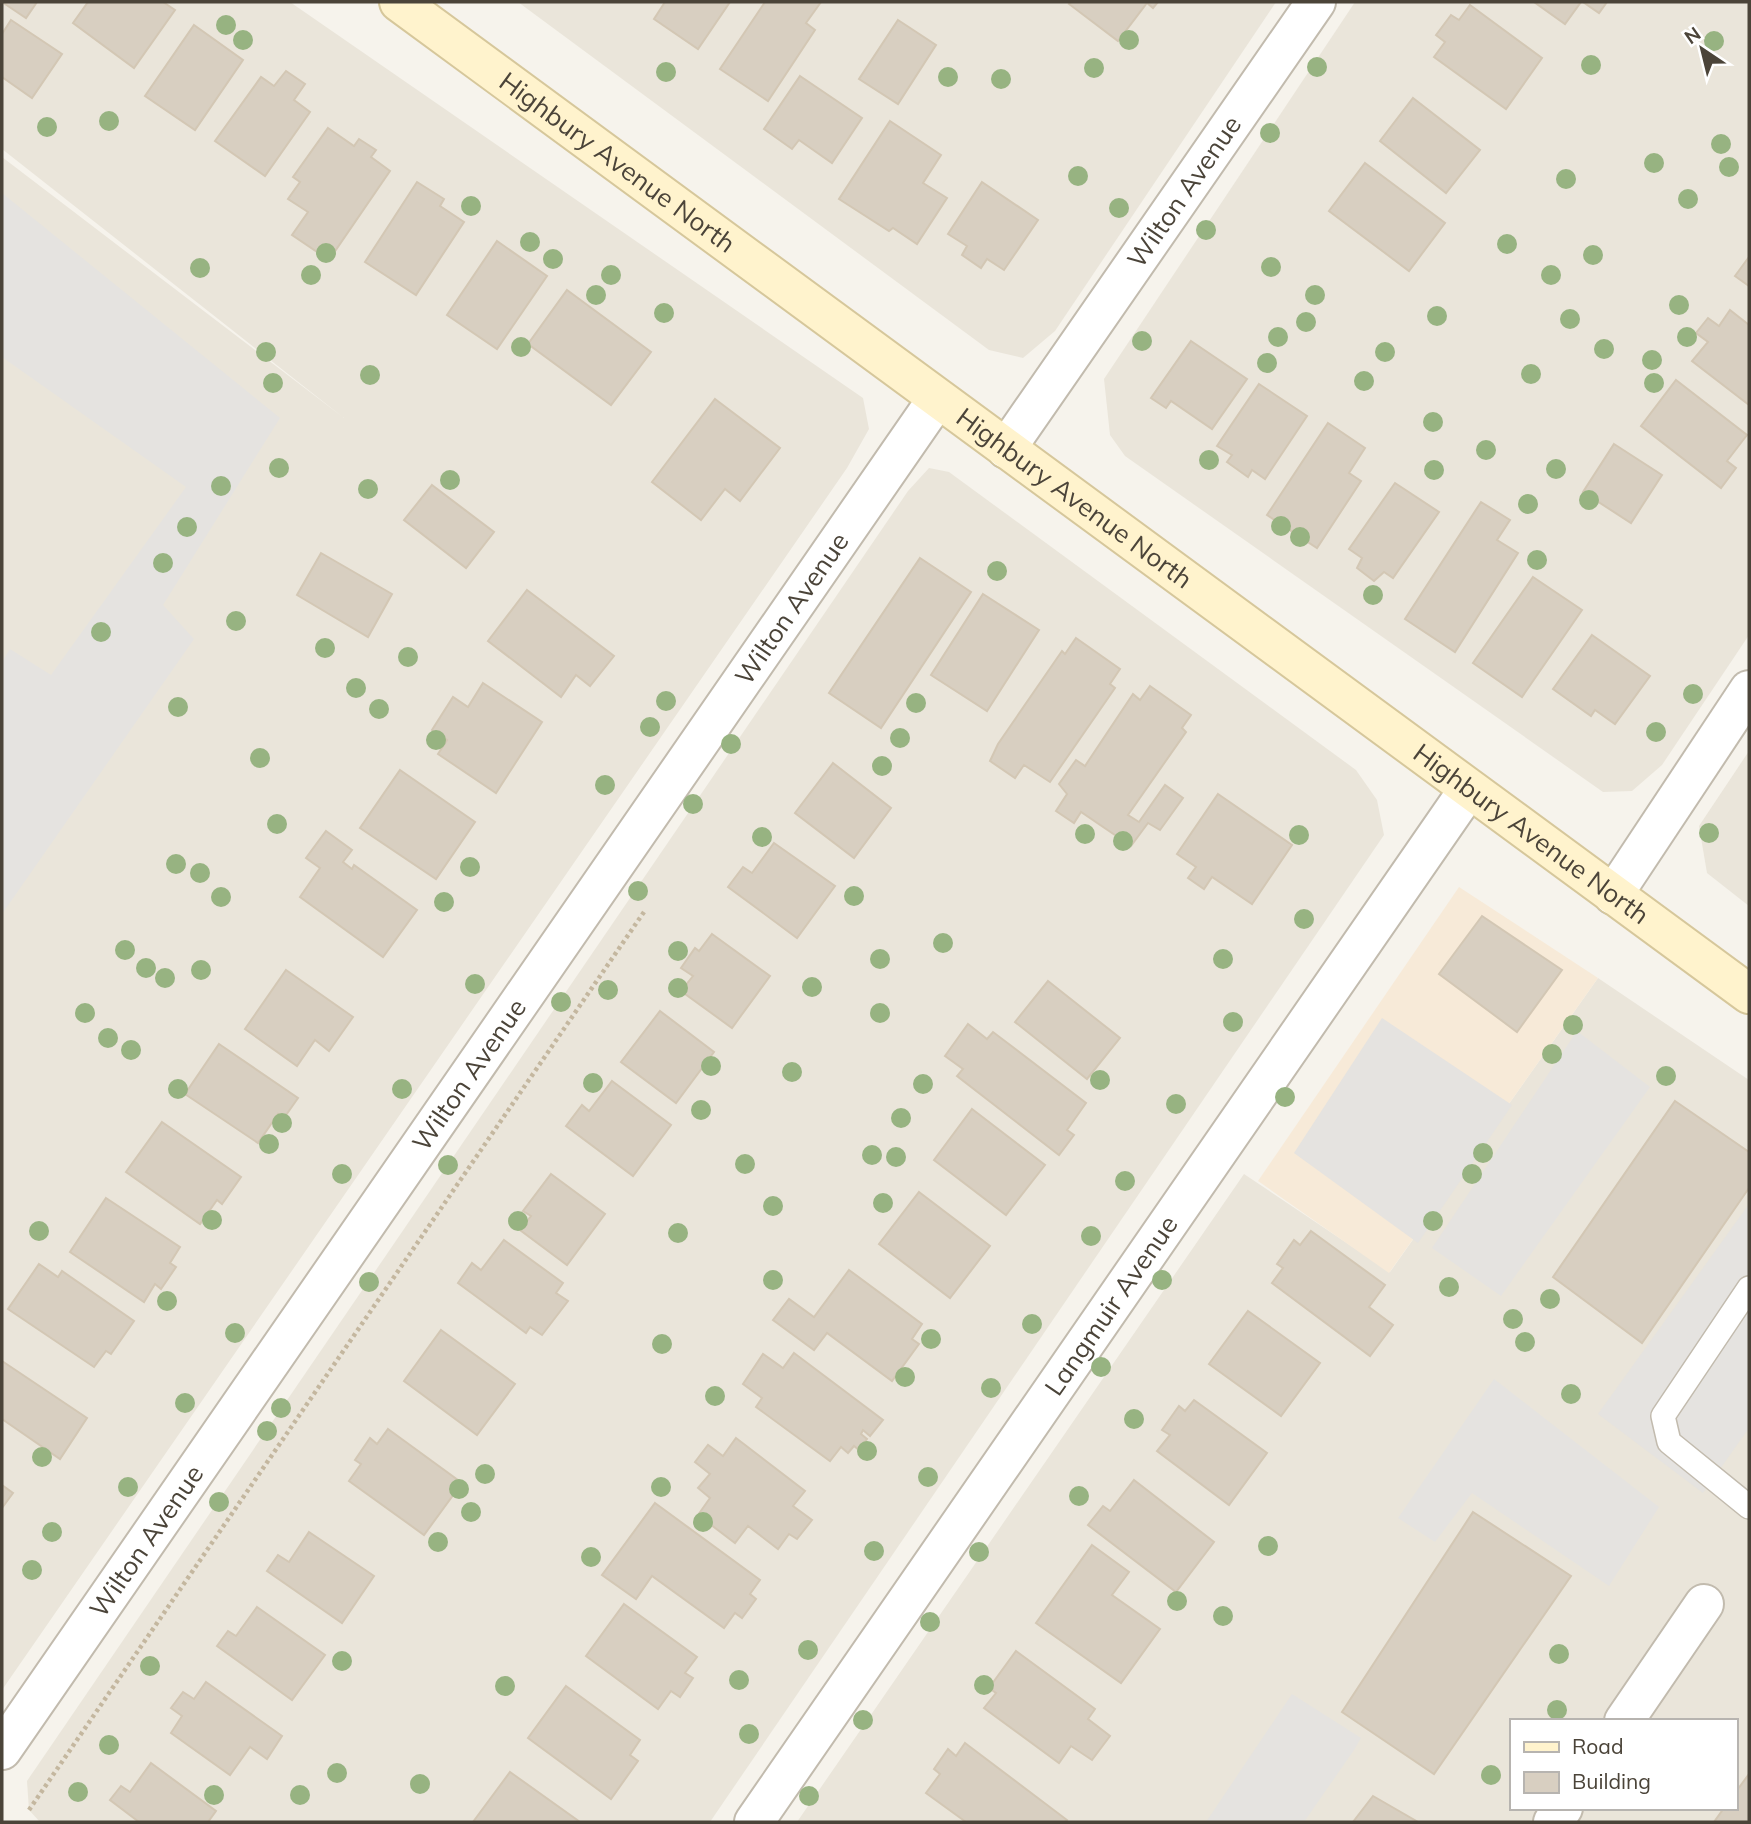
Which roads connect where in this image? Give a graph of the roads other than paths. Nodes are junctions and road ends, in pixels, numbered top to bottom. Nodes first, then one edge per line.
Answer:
1 (399, 2) edge
2 (1316, 2) edge
3 (937, 398) junction
4 (1006, 449) junction
5 (1749, 690) edge
6 (1468, 790) junction
7 (1613, 895) junction
8 (1749, 994) edge
9 (1749, 1287) edge
10 (1749, 1507) edge
11 (1704, 1604) dead end
12 (1625, 1719) edge
13 (2, 1750) edge
14 (754, 1822) edge

1 - 3 main road, Highbury Avenue North
2 - 4 street, Wilton Avenue
3 - 4 main road, Highbury Avenue North
3 - 13 street, Wilton Avenue
4 - 6 main road, Highbury Avenue North
5 - 7 street
6 - 7 main road, Highbury Avenue North
6 - 14 street, Langmuir Avenue
7 - 8 main road, Highbury Avenue North
9 - 10 lane
11 - 12 street

